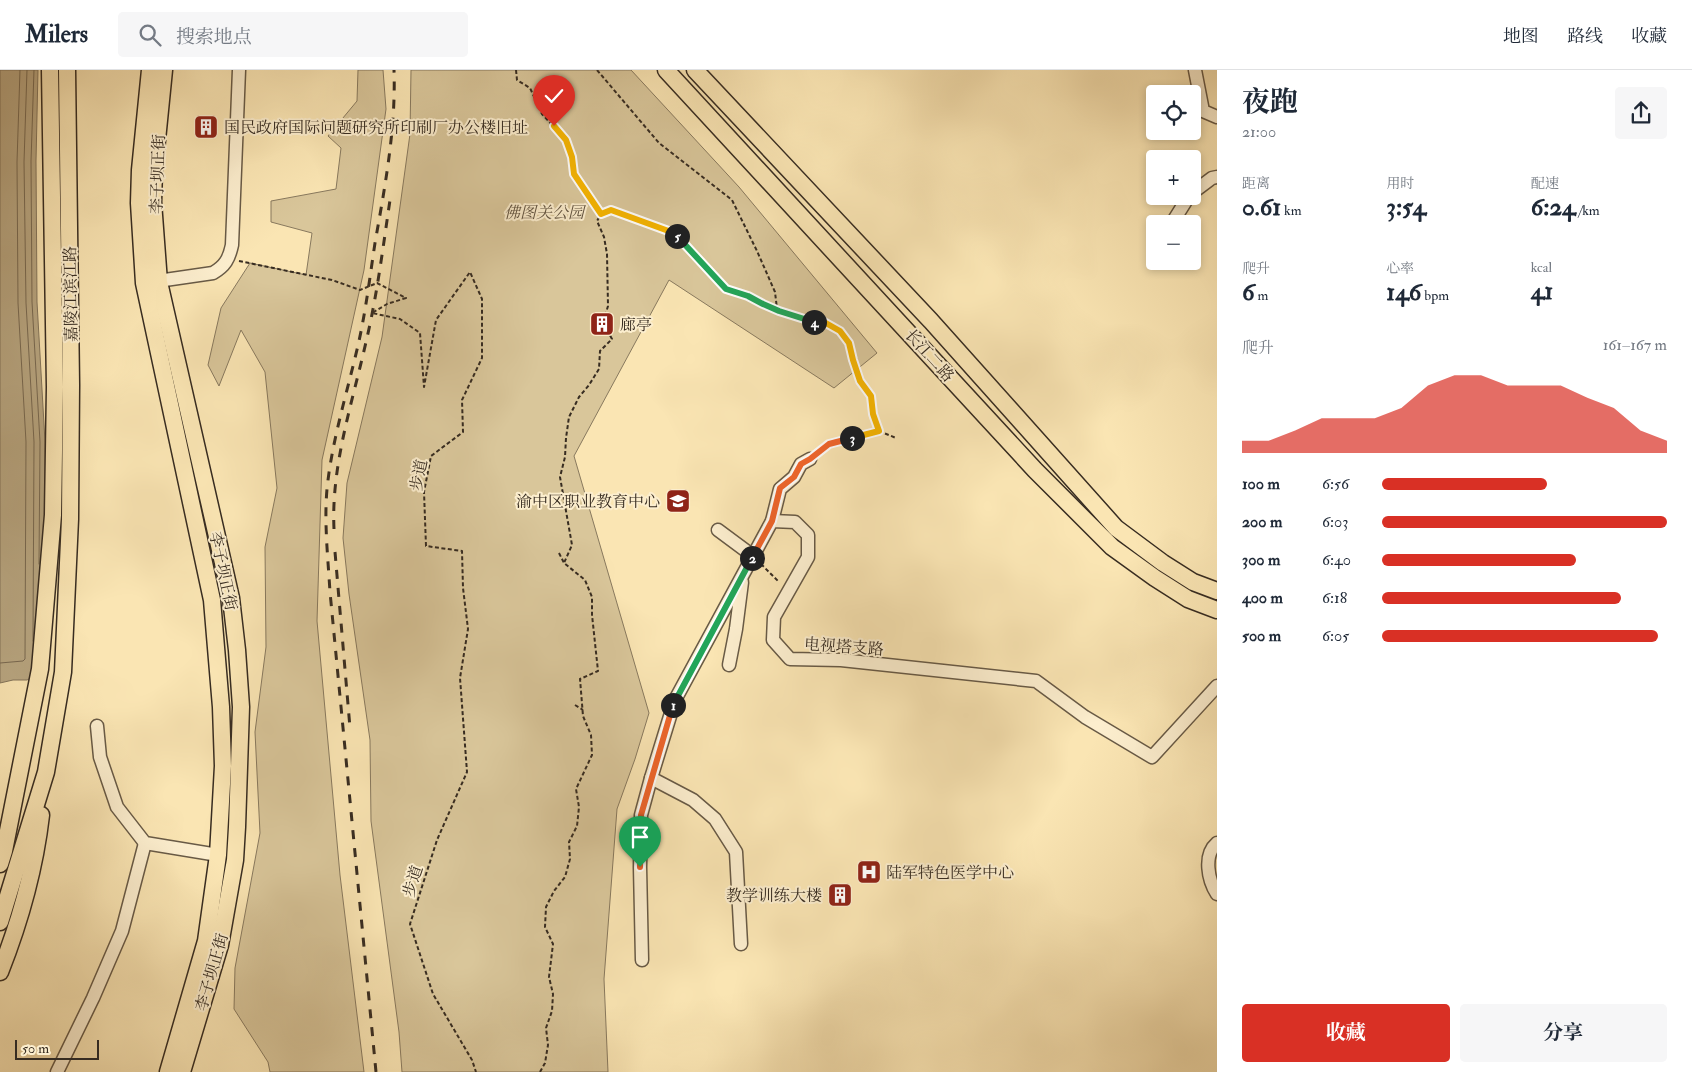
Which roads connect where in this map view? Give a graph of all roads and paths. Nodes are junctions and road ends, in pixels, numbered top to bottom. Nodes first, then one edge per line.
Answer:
1 (50, 70) edge
2 (67, 70) edge
3 (150, 70) edge
4 (164, 70) edge
5 (239, 70) edge
6 (516, 70) edge
7 (596, 70) edge
8 (666, 70) edge
9 (695, 70) edge
10 (1195, 70) edge
11 (1217, 117) edge
12 (1217, 177) edge
13 (1201, 186) edge
14 (146, 203) junction
15 (601, 214) junction
16 (229, 258) junction
17 (152, 282) junction
18 (776, 309) junction
19 (879, 431) junction
20 (896, 438) dead end
21 (810, 459) joint
22 (772, 521) junction
23 (718, 530) dead end
24 (558, 554) dead end
25 (753, 556) junction
26 (564, 563) junction
27 (743, 574) junction
28 (788, 590) junction
29 (1217, 591) edge
30 (1217, 610) edge
31 (729, 665) dead end
32 (1217, 686) edge
33 (575, 705) dead end
34 (583, 710) junction
35 (97, 726) dead end
36 (46, 772) junction
37 (650, 778) junction
38 (145, 843) junction
39 (1217, 843) edge
40 (218, 855) junction
41 (1, 859) edge
42 (1217, 894) edge
43 (0, 922) edge
44 (741, 944) dead end
45 (642, 960) dead end
46 (0, 972) edge
47 (57, 1072) edge
48 (168, 1072) edge
49 (182, 1072) edge
50 (476, 1072) edge
51 (540, 1072) edge

1 - 41 main road, 嘉陵江滨江路
2 - 36 main road, 嘉陵江滨江路
3 - 14 main road, 李子坝正街
4 - 14 main road, 李子坝正街
5 - 16 street
6 - 15 path
7 - 18 path
8 - 30 main road, 长江二路
9 - 29 main road, 长江二路
10 - 11 street
12 - 13 street
14 - 17 main road, 李子坝正街
15 - 18 path
15 - 26 path
16 - 17 street
16 - 50 path, 步道
17 - 40 main road, 李子坝正街
17 - 49 main road, 李子坝正街
18 - 19 path
19 - 20 path
19 - 21 path
21 - 22 street
22 - 25 street
22 - 28 street, 电视塔支路
23 - 25 street
24 - 26 path
25 - 27 street
25 - 28 path
26 - 34 path
27 - 31 street
27 - 37 street
28 - 32 street, 电视塔支路
33 - 34 path
34 - 51 path
35 - 38 street
36 - 43 main road
36 - 46 main road
37 - 44 street
37 - 45 street
38 - 40 street
38 - 47 street
39 - 42 street
40 - 48 main road, 李子坝正街

